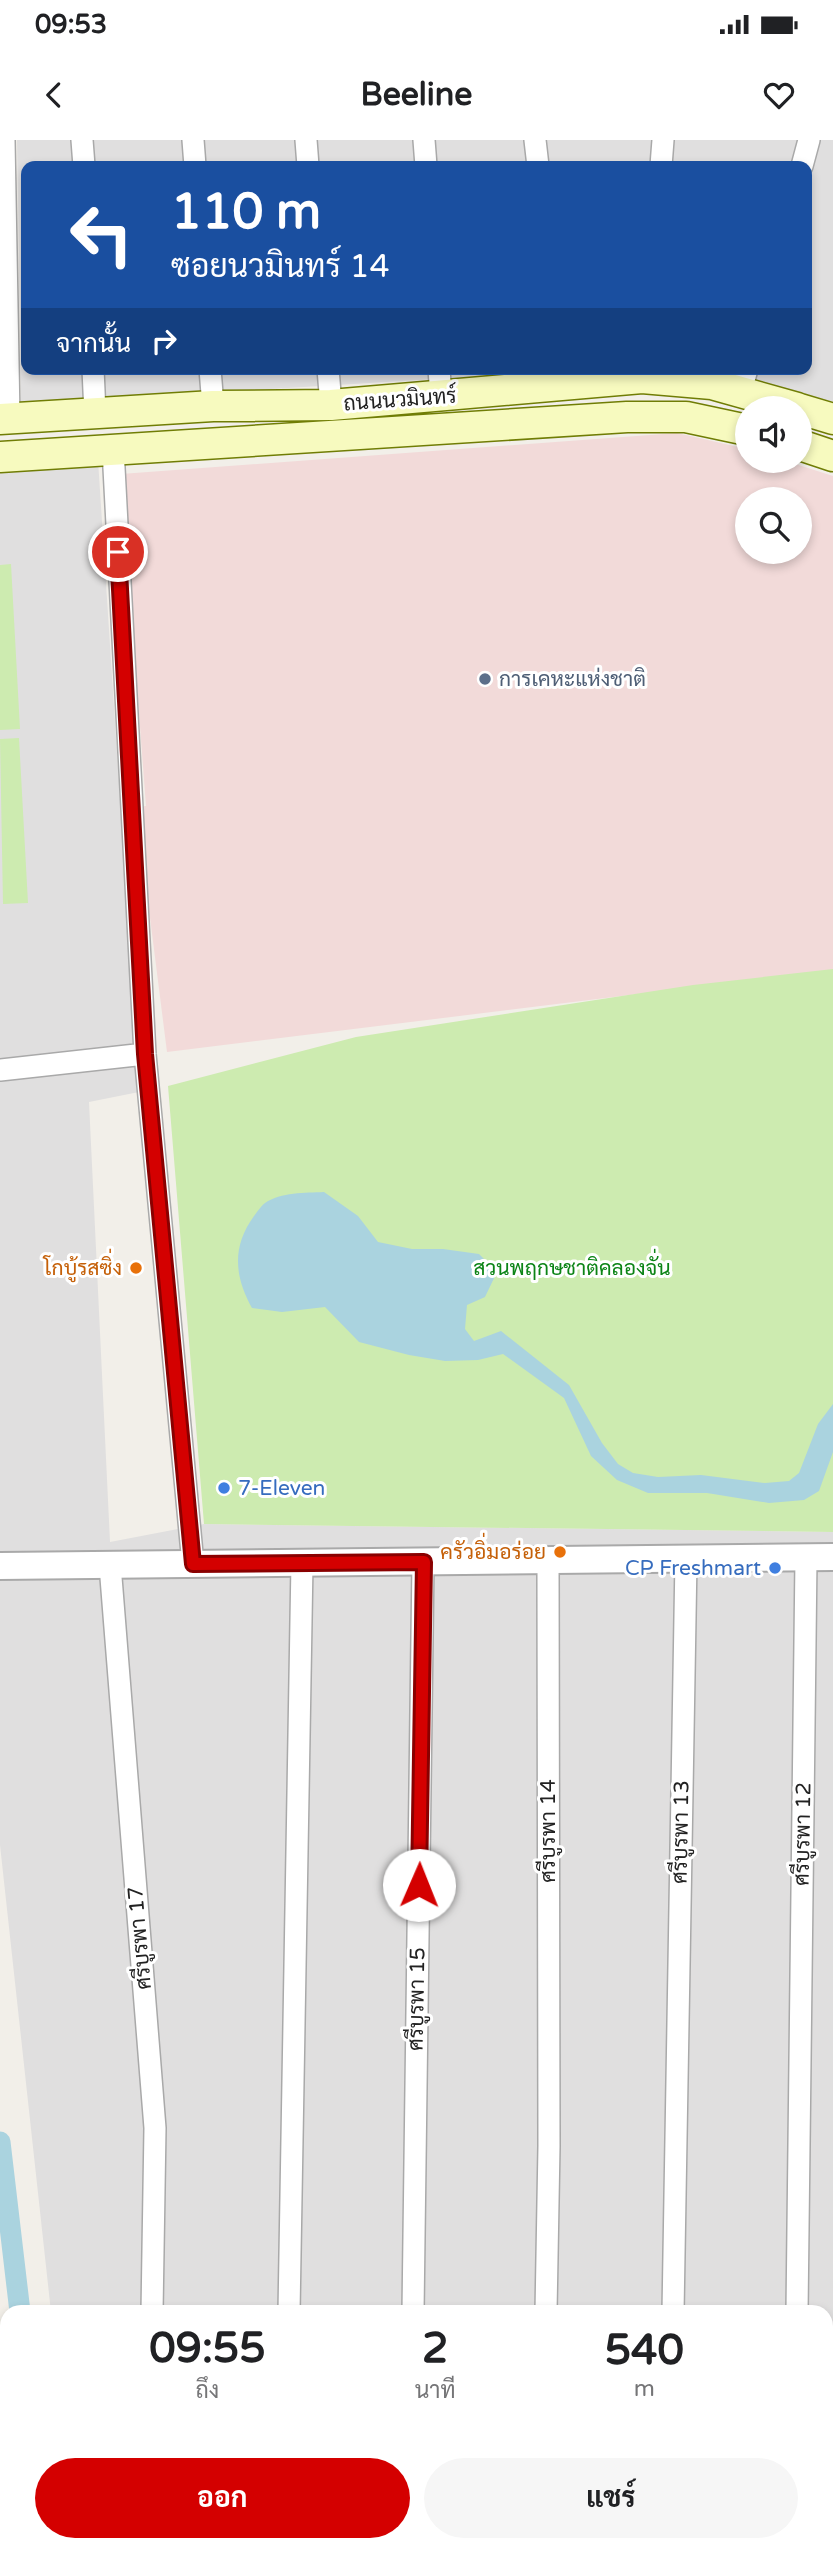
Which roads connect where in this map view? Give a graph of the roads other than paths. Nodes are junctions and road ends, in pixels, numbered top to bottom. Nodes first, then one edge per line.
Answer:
1 (4, 140) edge
2 (82, 140) edge
3 (193, 140) edge
4 (306, 140) edge
5 (424, 140) edge
6 (536, 140) edge
7 (663, 140) edge
8 (809, 140) edge
9 (84, 161) edge
10 (195, 161) edge
11 (308, 161) edge
12 (426, 161) edge
13 (537, 161) edge
14 (661, 161) edge
15 (803, 161) edge
16 (93, 375) edge
17 (210, 375) edge
18 (328, 375) edge
19 (621, 375) edge
20 (650, 375) edge
21 (554, 378) edge
22 (744, 380) edge
23 (440, 383) edge
24 (775, 396) edge
25 (331, 405) junction
26 (213, 406) junction
27 (812, 412) edge
28 (95, 413) junction
29 (5, 419) edge
30 (833, 419) edge
31 (735, 427) edge
32 (113, 449) junction
33 (812, 449) edge
34 (833, 456) edge
35 (0, 457) edge
36 (145, 1054) junction
37 (0, 1070) edge
38 (833, 1557) edge
39 (806, 1558) junction
40 (686, 1559) junction
41 (548, 1560) junction
42 (424, 1562) junction
43 (302, 1563) junction
44 (193, 1564) junction
45 (110, 1565) junction
46 (0, 1566) edge
47 (152, 2305) edge
48 (289, 2305) edge
49 (413, 2305) edge
50 (546, 2305) edge
51 (673, 2305) edge
52 (797, 2305) edge

1 - 29 street
2 - 9 street
3 - 10 street
4 - 11 street
5 - 12 street
6 - 13 street
7 - 14 street
8 - 15 street
16 - 28 street
17 - 26 street
18 - 25 street
19 - 21 main road, ถนนนวมินทร์
20 - 22 main road, ถนนนวมินทร์
21 - 23 main road, ถนนนวมินทร์
22 - 24 main road, ถนนนวมินทร์
23 - 25 main road, ถนนนวมินทร์
25 - 26 main road, ถนนนวมินทร์
26 - 28 main road, ถนนนวมินทร์
27 - 30 main road, ถนนนวมินทร์
28 - 29 main road, ถนนนวมินทร์
31 - 32 main road, ถนนนวมินทร์
32 - 35 main road, ถนนนวมินทร์
32 - 36 street
33 - 34 main road
36 - 37 street
36 - 44 street
38 - 39 street
39 - 40 street
39 - 52 street, ศรีบูรพา 12
40 - 41 street
40 - 51 street, ศรีบูรพา 13
41 - 42 street
41 - 50 street, ศรีบูรพา 14
42 - 43 street
42 - 49 street, ศรีบูรพา 15
43 - 44 street
43 - 48 street
44 - 45 street
45 - 46 street
45 - 47 street, ศรีบูรพา 17

